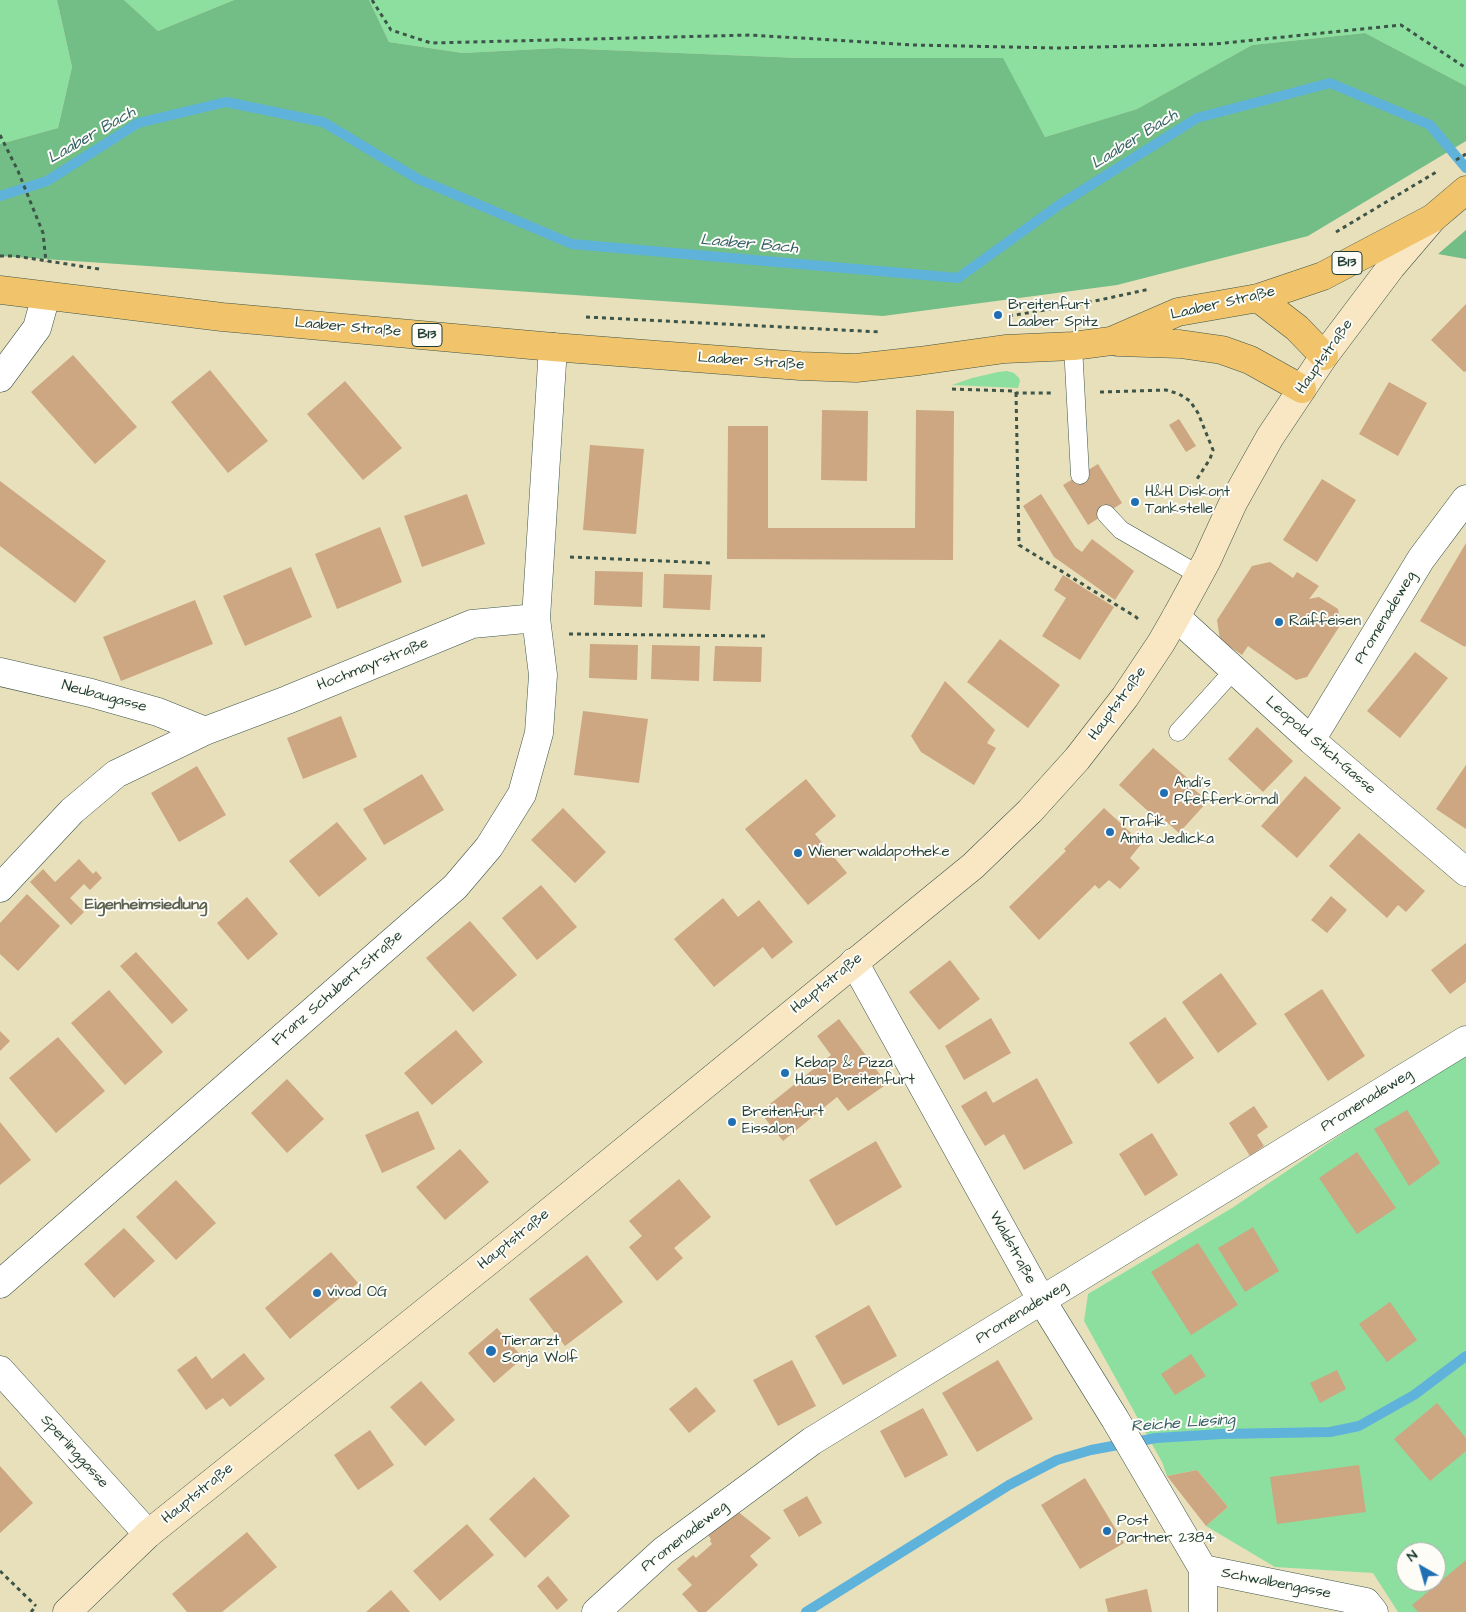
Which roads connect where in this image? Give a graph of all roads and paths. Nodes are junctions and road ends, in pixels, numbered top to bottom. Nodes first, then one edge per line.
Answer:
1 (372, 0) edge
2 (1466, 68) edge
3 (0, 135) edge
4 (1412, 187) dead end
5 (1466, 190) edge
6 (1436, 216) junction
7 (1329, 237) dead end
8 (0, 256) edge
9 (46, 261) junction
10 (104, 270) dead end
11 (1156, 288) dead end
12 (0, 290) edge
13 (46, 296) junction
14 (1258, 298) junction
15 (582, 316) dead end
16 (1007, 316) dead end
17 (887, 332) dead end
18 (1111, 341) junction
19 (1074, 346) junction
20 (553, 347) junction
21 (1324, 356) junction
22 (0, 378) edge
23 (1302, 389) junction
24 (1076, 393) junction
25 (1080, 475) dead end
26 (1197, 479) dead end
27 (1466, 499) edge
28 (1106, 514) dead end
29 (540, 556) junction
30 (710, 563) dead end
31 (1199, 574) junction
32 (1136, 617) dead end
33 (1176, 617) junction
34 (537, 626) junction
35 (764, 636) dead end
36 (1234, 670) junction
37 (0, 672) edge
38 (205, 731) junction
39 (1178, 732) dead end
40 (1311, 740) junction
41 (1466, 872) edge
42 (0, 888) edge
43 (854, 962) junction
44 (1466, 1040) edge
45 (0, 1284) edge
46 (1042, 1301) junction
47 (0, 1370) edge
48 (148, 1534) junction
49 (1203, 1569) junction
50 (0, 1572) edge
51 (36, 1606) dead end
52 (68, 1612) edge
53 (596, 1612) edge
54 (1203, 1612) edge
55 (1374, 1612) edge

1 - 2 path
3 - 9 path
4 - 7 path
5 - 6 main road, B13
6 - 14 main road, Laaber Straße / B13
6 - 21 main road, Hauptstraße
8 - 9 path
9 - 10 path
9 - 13 path
11 - 16 path
12 - 13 main road, Laaber Straße / B13
13 - 20 main road, Laaber Straße / B13
13 - 22 street
14 - 18 main road, Laaber Straße / B13
14 - 21 main road
15 - 17 path
18 - 19 main road, Laaber Straße / B13
18 - 23 main road
19 - 20 main road, Laaber Straße / B13
19 - 24 lane
20 - 29 street
21 - 23 main road, Hauptstraße
23 - 31 main road, Hauptstraße
24 - 25 lane
24 - 26 path
24 - 32 path
27 - 40 street, Promenadeweg
28 - 31 lane
29 - 30 path
29 - 34 street
31 - 33 main road, Hauptstraße
33 - 36 street, Leopold Stich-Gasse
33 - 43 main road, Hauptstraße
34 - 35 path
34 - 38 street, Hochmayrstraße
34 - 45 street, Franz Schubert-Straße
36 - 39 lane
36 - 40 street, Leopold Stich-Gasse
37 - 38 street, Neubaugasse
38 - 42 street, Hochmayrstraße
40 - 41 street, Leopold Stich-Gasse
43 - 46 street, Waldstraße
43 - 48 main road, Hauptstraße
44 - 46 street, Promenadeweg
46 - 49 street, Waldstraße
46 - 53 street, Promenadeweg
47 - 48 street, Sperlinggasse
48 - 52 main road, Hauptstraße
49 - 54 street
49 - 55 street, Schwalbengasse
50 - 51 path

